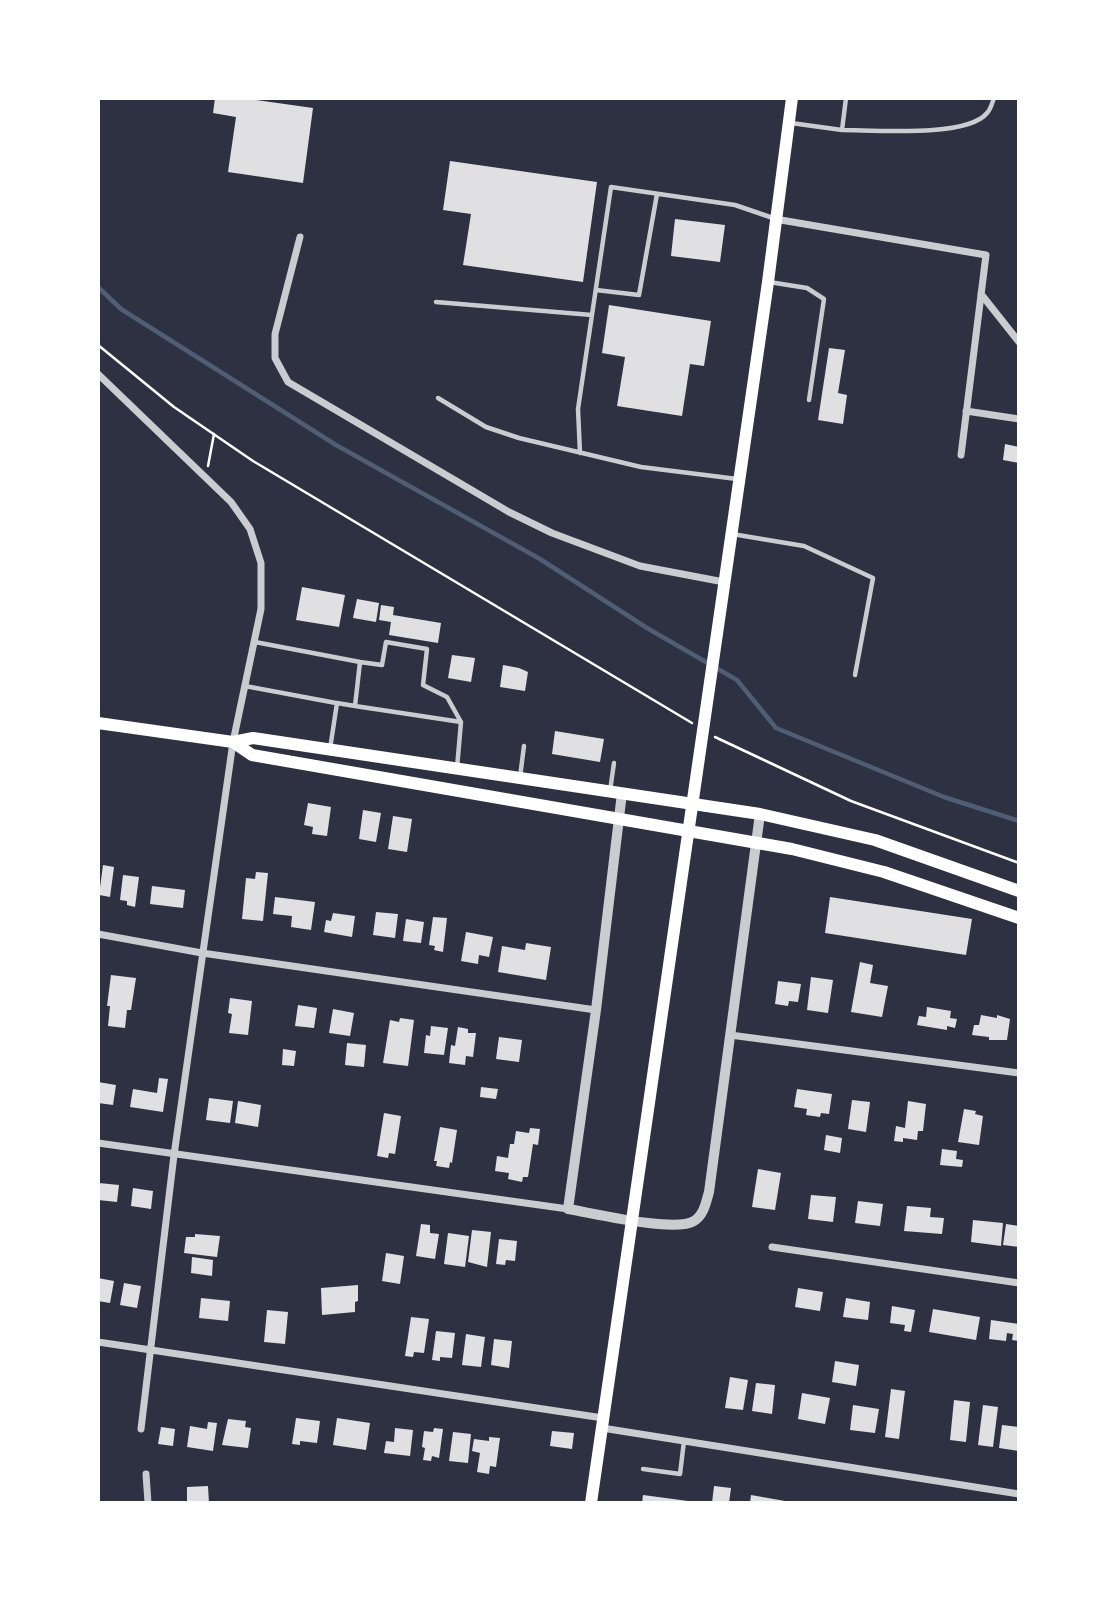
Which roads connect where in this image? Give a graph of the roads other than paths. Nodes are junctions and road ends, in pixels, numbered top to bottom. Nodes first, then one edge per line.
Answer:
1 (792, 98) edge
2 (846, 98) edge
3 (994, 98) edge
4 (788, 123) junction
5 (842, 130) junction
6 (657, 194) junction
7 (775, 219) junction
8 (300, 237) dead end
9 (768, 282) junction
10 (596, 290) junction
11 (981, 294) junction
12 (436, 302) dead end
13 (592, 315) junction
14 (1019, 342) edge
15 (98, 374) edge
16 (438, 398) dead end
17 (809, 400) dead end
18 (966, 411) junction
19 (1019, 419) edge
20 (580, 453) junction
21 (961, 455) dead end
22 (738, 479) junction
23 (731, 534) junction
24 (724, 582) junction
25 (254, 641) junction
26 (360, 662) junction
27 (855, 675) dead end
28 (244, 686) junction
29 (337, 703) junction
30 (355, 706) junction
31 (461, 722) junction
32 (98, 723) edge
33 (233, 742) junction
34 (524, 746) dead end
35 (330, 750) junction
36 (614, 763) dead end
37 (457, 769) junction
38 (520, 778) junction
39 (616, 792) junction
40 (760, 814) junction
41 (619, 821) junction
42 (755, 842) junction
43 (1019, 891) edge
44 (1019, 918) edge
45 (98, 934) edge
46 (202, 953) junction
47 (596, 1010) junction
48 (730, 1035) junction
49 (1019, 1073) edge
50 (98, 1143) edge
51 (174, 1155) junction
52 (568, 1209) junction
53 (633, 1220) junction
54 (772, 1248) dead end
55 (1019, 1283) edge
56 (98, 1342) edge
57 (150, 1351) junction
58 (603, 1423) junction
59 (141, 1429) dead end
60 (684, 1441) junction
61 (643, 1469) dead end
62 (146, 1475) dead end
63 (1019, 1494) edge
64 (148, 1503) edge
65 (592, 1503) edge

1 - 4 main road
2 - 5 lane
3 - 5 lane
4 - 5 lane
4 - 7 main road
6 - 7 lane
6 - 10 lane
6 - 10 lane
7 - 9 main road
7 - 11 street
8 - 24 street
9 - 17 lane
9 - 22 main road
10 - 13 lane
11 - 14 street
11 - 18 street
12 - 13 lane
13 - 20 lane
15 - 25 street
16 - 20 lane
18 - 19 street
18 - 21 street
20 - 22 lane
22 - 23 main road
23 - 24 main road
23 - 27 lane
24 - 53 main road
25 - 26 lane
25 - 28 street
26 - 30 lane
26 - 31 lane
28 - 29 lane
28 - 33 street
29 - 30 lane
29 - 35 lane
30 - 31 lane
31 - 37 lane
32 - 33 main road
33 - 35 main road
33 - 41 main road
33 - 46 street
34 - 38 lane
35 - 37 main road
36 - 39 lane
37 - 38 main road
38 - 39 main road
39 - 40 main road
39 - 41 street
40 - 42 street
40 - 43 main road
41 - 42 main road
41 - 47 street
42 - 44 main road
42 - 48 street
45 - 46 street
46 - 47 street
46 - 51 street
47 - 52 street
48 - 49 street
48 - 53 street
50 - 51 street
51 - 52 street
51 - 57 street
52 - 53 street
53 - 58 main road
54 - 55 street
56 - 57 street
57 - 58 street
57 - 59 street
58 - 60 street
58 - 65 main road
60 - 61 lane
60 - 63 street
62 - 64 street

